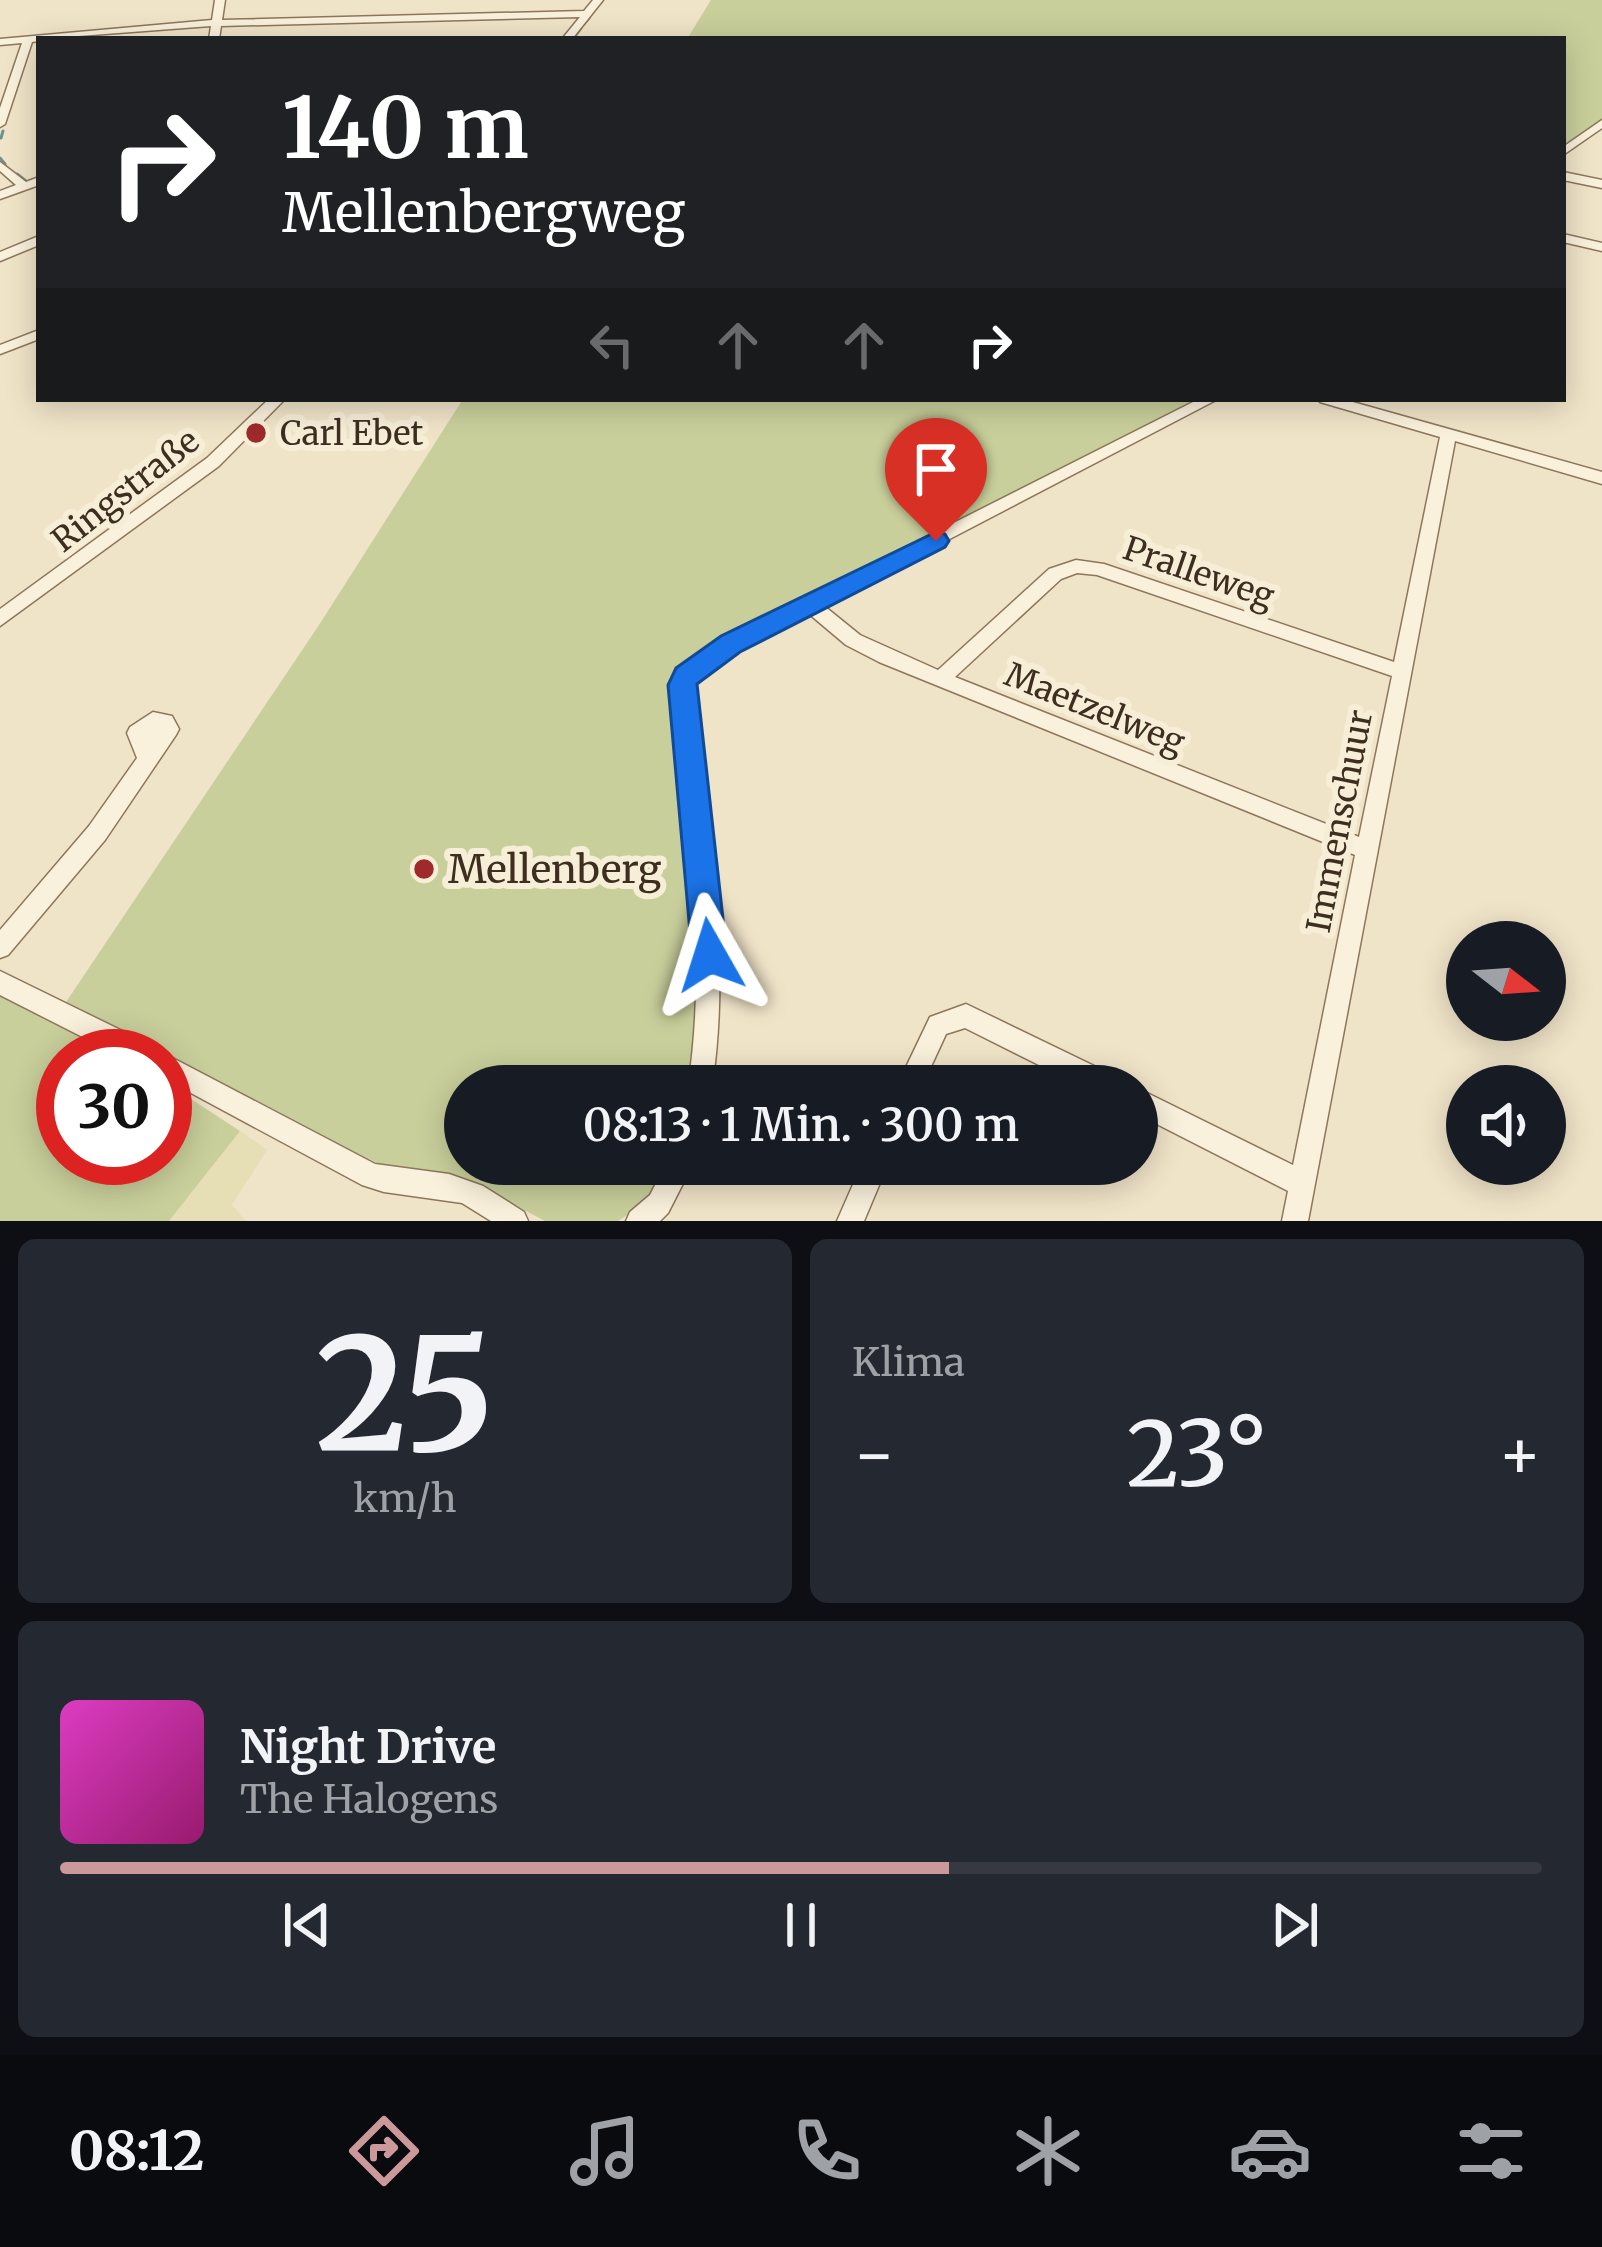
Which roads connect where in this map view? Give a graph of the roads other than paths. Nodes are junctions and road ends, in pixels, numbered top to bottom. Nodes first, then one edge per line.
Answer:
1 (220, 0) edge
2 (598, 0) edge
3 (587, 14) junction
4 (378, 19) junction
5 (217, 23) junction
6 (72, 36) edge
7 (215, 36) edge
8 (371, 36) edge
9 (569, 36) edge
10 (36, 39) edge
11 (28, 40) junction
12 (0, 43) edge
13 (1602, 123) edge
14 (0, 124) edge
15 (1566, 150) edge
16 (0, 165) edge
17 (1566, 177) edge
18 (36, 182) edge
19 (1602, 184) edge
20 (24, 186) junction
21 (0, 195) edge
22 (1566, 239) edge
23 (36, 241) edge
24 (1602, 248) edge
25 (0, 256) edge
26 (36, 335) edge
27 (0, 350) edge
28 (275, 402) edge
29 (1205, 402) edge
30 (1335, 402) edge
31 (1448, 435) junction
32 (1602, 478) edge
33 (810, 605) junction
34 (0, 620) edge
35 (1401, 672) junction
36 (941, 678) junction
37 (146, 756) dead end
38 (1367, 850) junction
39 (0, 947) edge
40 (0, 983) edge
41 (92, 1029) edge
42 (704, 1065) edge
43 (918, 1065) edge
44 (1067, 1065) edge
45 (192, 1080) edge
46 (1158, 1112) edge
47 (1302, 1184) junction
48 (669, 1185) edge
49 (865, 1185) edge
50 (515, 1221) edge
51 (639, 1221) edge
52 (850, 1221) edge
53 (1295, 1221) edge

1 - 5 street
2 - 3 street
3 - 4 street
3 - 9 street
4 - 5 street
4 - 8 street
5 - 6 street
5 - 7 street
10 - 11 street
11 - 12 street
11 - 14 street
13 - 15 street
16 - 20 street
17 - 19 street
18 - 20 street
20 - 21 street
22 - 24 street
23 - 25 street
26 - 27 street
28 - 34 street, Ringstraße
29 - 33 street
30 - 31 street
31 - 32 street
31 - 35 street, Immenschuur
33 - 36 street, Maetzelweg
33 - 42 street
35 - 36 street, Pralleweg
35 - 38 street, Immenschuur
36 - 38 street, Maetzelweg
37 - 39 street
38 - 47 street, Immenschuur
40 - 41 street
43 - 44 street
45 - 50 street
46 - 47 street
47 - 53 street, Immenschuur
48 - 51 street
49 - 52 street

